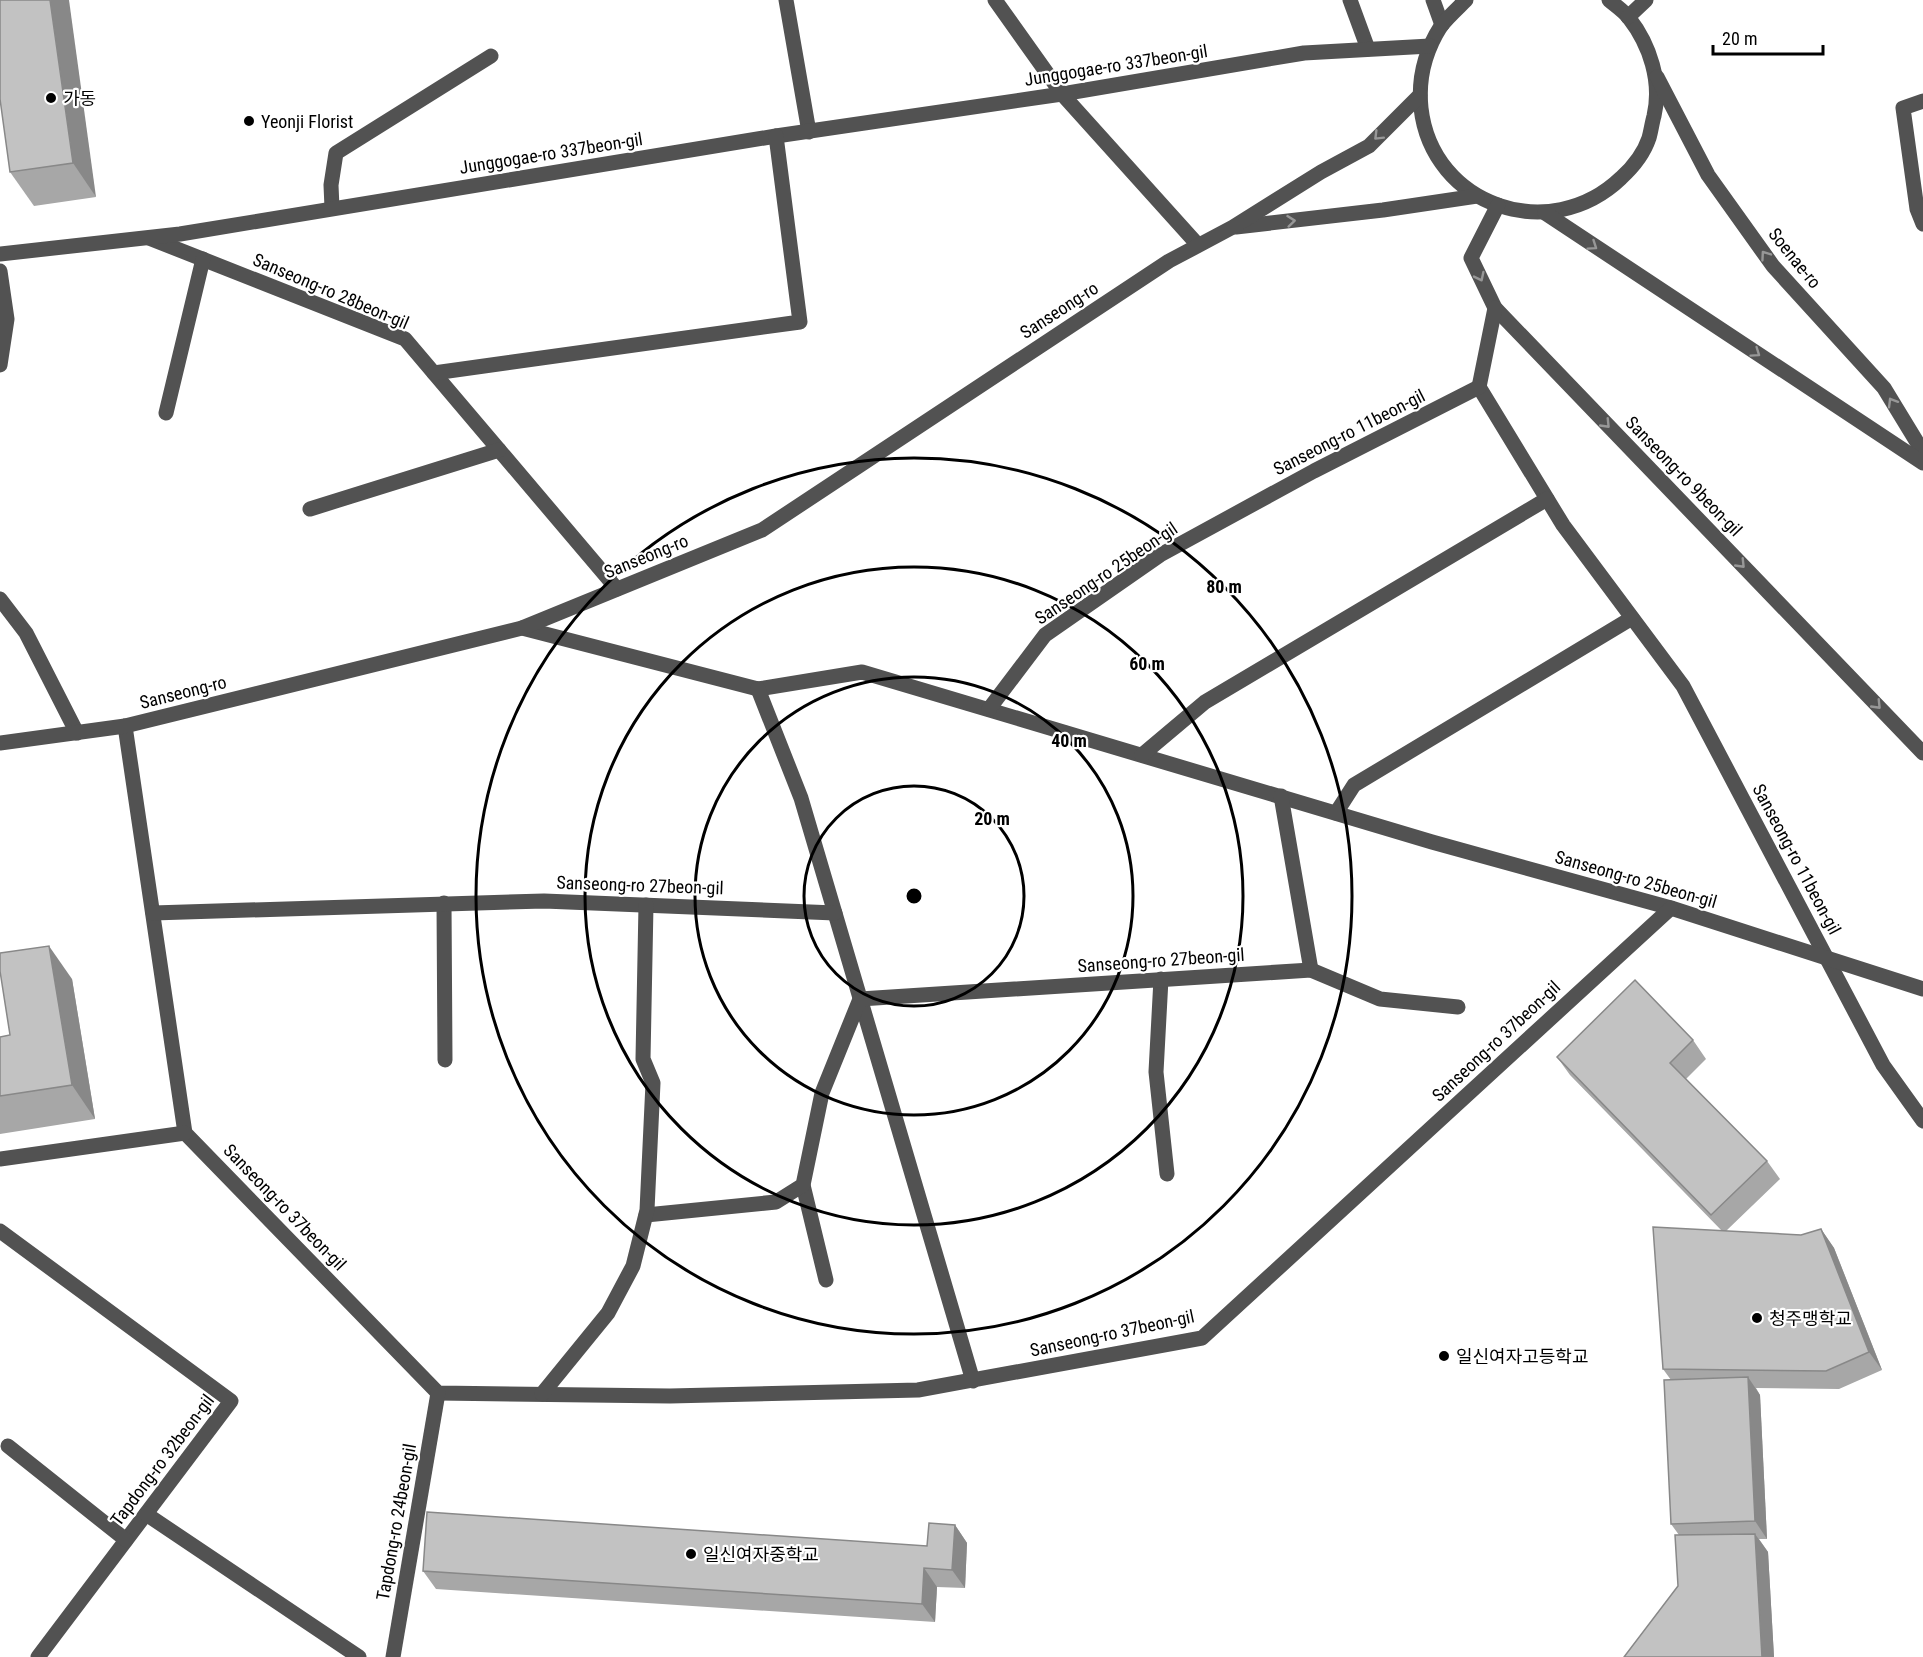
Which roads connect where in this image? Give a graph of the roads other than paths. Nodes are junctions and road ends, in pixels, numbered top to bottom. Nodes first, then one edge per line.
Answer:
1 (786, 0) edge
2 (995, 0) edge
3 (1350, 0) edge
4 (1433, 0) edge
5 (1466, 0) edge
6 (1609, 0) edge
7 (1646, 0) edge
8 (1628, 16) junction
9 (1442, 25) junction
10 (1430, 46) junction
11 (1368, 50) junction
12 (491, 56) dead end
13 (1656, 74) junction
14 (1062, 94) junction
15 (1419, 95) junction
16 (1923, 101) edge
17 (809, 132) junction
18 (776, 136) junction
19 (1477, 196) junction
20 (1498, 206) junction
21 (332, 208) junction
22 (1545, 213) junction
23 (1923, 224) edge
24 (1233, 227) junction
25 (147, 237) junction
26 (1198, 245) junction
27 (0, 254) edge
28 (203, 259) junction
29 (0, 271) edge
30 (1495, 308) junction
31 (0, 365) edge
32 (434, 373) junction
33 (1479, 387) junction
34 (166, 413) dead end
35 (499, 450) junction
36 (1923, 452) edge
37 (1923, 463) edge
38 (1547, 499) junction
39 (310, 509) dead end
40 (1238, 513) joint
41 (617, 589) junction
42 (0, 599) edge
43 (1632, 618) junction
44 (522, 628) junction
45 (758, 689) junction
46 (988, 709) junction
47 (125, 726) junction
48 (76, 733) junction
49 (0, 743) edge
50 (1923, 753) edge
51 (1142, 755) junction
52 (1281, 796) junction
53 (1336, 813) junction
54 (444, 903) junction
55 (646, 905) junction
56 (1671, 908) junction
57 (153, 913) junction
58 (835, 913) junction
59 (1827, 958) junction
60 (1311, 970) junction
61 (1161, 980) junction
62 (1923, 990) edge
63 (860, 999) junction
64 (1458, 1007) dead end
65 (445, 1060) dead end
66 (1923, 1121) edge
67 (185, 1132) junction
68 (0, 1159) edge
69 (1167, 1174) dead end
70 (803, 1185) junction
71 (646, 1215) junction
72 (0, 1231) edge
73 (826, 1280) dead end
74 (973, 1381) junction
75 (438, 1393) junction
76 (542, 1394) junction
77 (8, 1446) dead end
78 (146, 1514) junction
79 (126, 1540) junction
80 (38, 1657) edge
81 (359, 1657) edge
82 (393, 1657) edge

1 - 17 street
2 - 14 street
3 - 11 street
4 - 9 street
5 - 9 street
6 - 8 street
7 - 8 street
8 - 13 street
9 - 10 street
10 - 11 street, Junggogae-ro 337beon-gil
10 - 15 street
11 - 14 street, Junggogae-ro 337beon-gil
12 - 21 street
13 - 22 street
36 -> 13 street, Soenae-ro
14 - 17 street, Junggogae-ro 337beon-gil
14 - 26 street
15 - 19 street
15 -> 24 street, Sanseong-ro
16 - 23 street
17 - 18 street, Junggogae-ro 337beon-gil
18 - 21 street, Junggogae-ro 337beon-gil
18 - 32 street
19 - 20 street
24 -> 19 street
20 - 22 street
20 -> 30 street, Sanseong-ro 9beon-gil
21 - 25 street, Junggogae-ro 337beon-gil
22 -> 37 street
24 - 26 street, Sanseong-ro
25 - 27 street, Junggogae-ro 337beon-gil
25 - 28 street, Sanseong-ro 28beon-gil
26 - 41 street, Sanseong-ro
28 - 32 street, Sanseong-ro 28beon-gil
28 - 34 street
29 - 31 street
30 - 33 street
30 -> 50 street, Sanseong-ro 9beon-gil
32 - 35 street, Sanseong-ro 28beon-gil
33 - 38 street, Sanseong-ro 11beon-gil
33 - 40 street, Sanseong-ro 11beon-gil
35 - 39 street
35 - 41 street, Sanseong-ro 28beon-gil
38 - 43 street, Sanseong-ro 11beon-gil
38 - 51 street
40 - 46 street, Sanseong-ro 25beon-gil
41 - 44 street, Sanseong-ro
42 - 48 street
43 - 53 street
43 - 59 street, Sanseong-ro 11beon-gil
44 - 45 street
44 - 47 street, Sanseong-ro
45 - 46 street, Sanseong-ro 25beon-gil
45 - 58 street
46 - 51 street, Sanseong-ro 25beon-gil
47 - 48 street, Sanseong-ro
47 - 57 street
48 - 49 street, Sanseong-ro
51 - 52 street, Sanseong-ro 25beon-gil
52 - 53 street, Sanseong-ro 25beon-gil
52 - 60 street
53 - 56 street, Sanseong-ro 25beon-gil
54 - 55 street, Sanseong-ro 27beon-gil
54 - 57 street
54 - 65 street
55 - 58 street, Sanseong-ro 27beon-gil
55 - 71 street
56 - 59 street, Sanseong-ro 25beon-gil
56 - 74 street, Sanseong-ro 37beon-gil
57 - 67 street
58 - 63 street
59 - 62 street, Sanseong-ro 25beon-gil
59 - 66 street, Sanseong-ro 11beon-gil
60 - 61 street, Sanseong-ro 27beon-gil
60 - 64 street, Sanseong-ro 27beon-gil
61 - 63 street, Sanseong-ro 27beon-gil
61 - 69 street
63 - 70 street
63 - 74 street
67 - 68 street
67 - 75 street, Sanseong-ro 37beon-gil
70 - 71 street
70 - 73 street
71 - 76 street
72 - 78 street, Tapdong-ro 32beon-gil
74 - 76 street, Sanseong-ro 37beon-gil
75 - 76 street, Sanseong-ro 37beon-gil
75 - 82 street, Tapdong-ro 24beon-gil
77 - 79 street
78 - 79 street, Tapdong-ro 32beon-gil
78 - 81 street
79 - 80 street, Tapdong-ro 32beon-gil

